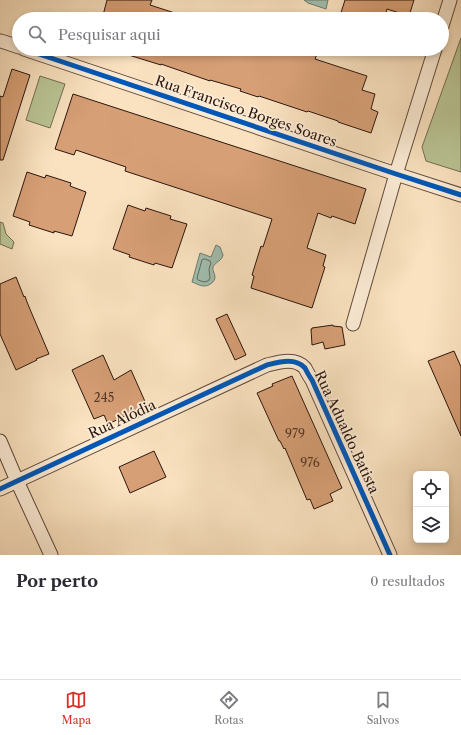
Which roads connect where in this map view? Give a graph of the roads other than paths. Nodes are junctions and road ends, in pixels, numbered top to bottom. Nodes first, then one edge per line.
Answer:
1 (450, 0) edge
2 (446, 12) edge
3 (1, 41) edge
4 (12, 45) edge
5 (45, 56) edge
6 (433, 56) edge
7 (396, 174) junction
8 (461, 195) edge
9 (353, 324) dead end
10 (255, 370) joint
11 (0, 441) edge
12 (17, 481) junction
13 (0, 489) edge
14 (51, 555) edge
15 (390, 555) edge

1 - 2 street
3 - 4 street
5 - 7 street, Rua Francisco Borges Soares
6 - 7 street
7 - 8 street, Rua Francisco Borges Soares
7 - 9 street
10 - 12 street, Rua Alódia
10 - 15 street, Rua Adualdo Batista
11 - 12 street
12 - 13 street, Rua Alódia
12 - 14 street

